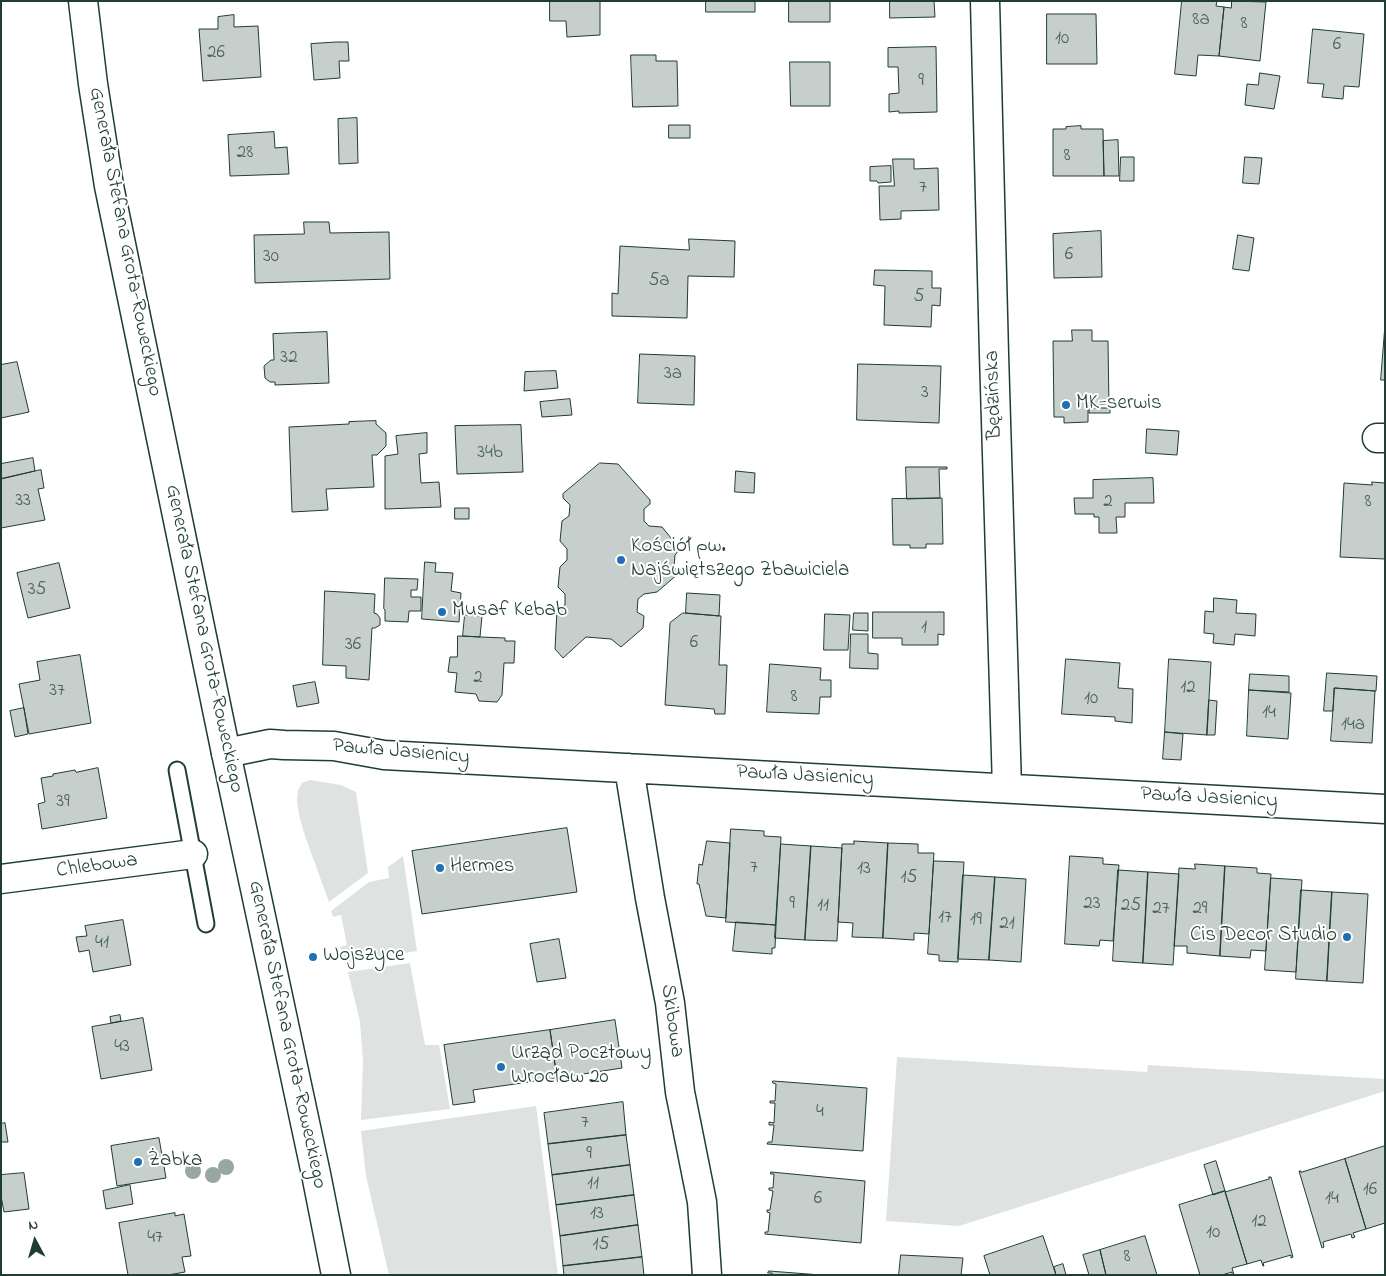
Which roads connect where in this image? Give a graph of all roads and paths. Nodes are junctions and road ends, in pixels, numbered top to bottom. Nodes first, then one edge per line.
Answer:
1 (83, 1) edge
2 (985, 1) edge
3 (226, 752) junction
4 (629, 768) junction
5 (177, 770) dead end
6 (1007, 788) junction
7 (1385, 809) edge
8 (193, 854) junction
9 (1, 879) edge
10 (206, 924) dead end
11 (336, 1275) edge
12 (708, 1275) edge

1 - 3 street, Generała Stefana Grota-Roweckiego
2 - 6 street, Będzińska
3 - 4 street, Pawła Jasienicy
3 - 11 street, Generała Stefana Grota-Roweckiego
4 - 6 street, Pawła Jasienicy
4 - 12 street, Skibowa
5 - 8 lane
6 - 7 street, Pawła Jasienicy
8 - 9 street, Chlebowa
8 - 10 lane

